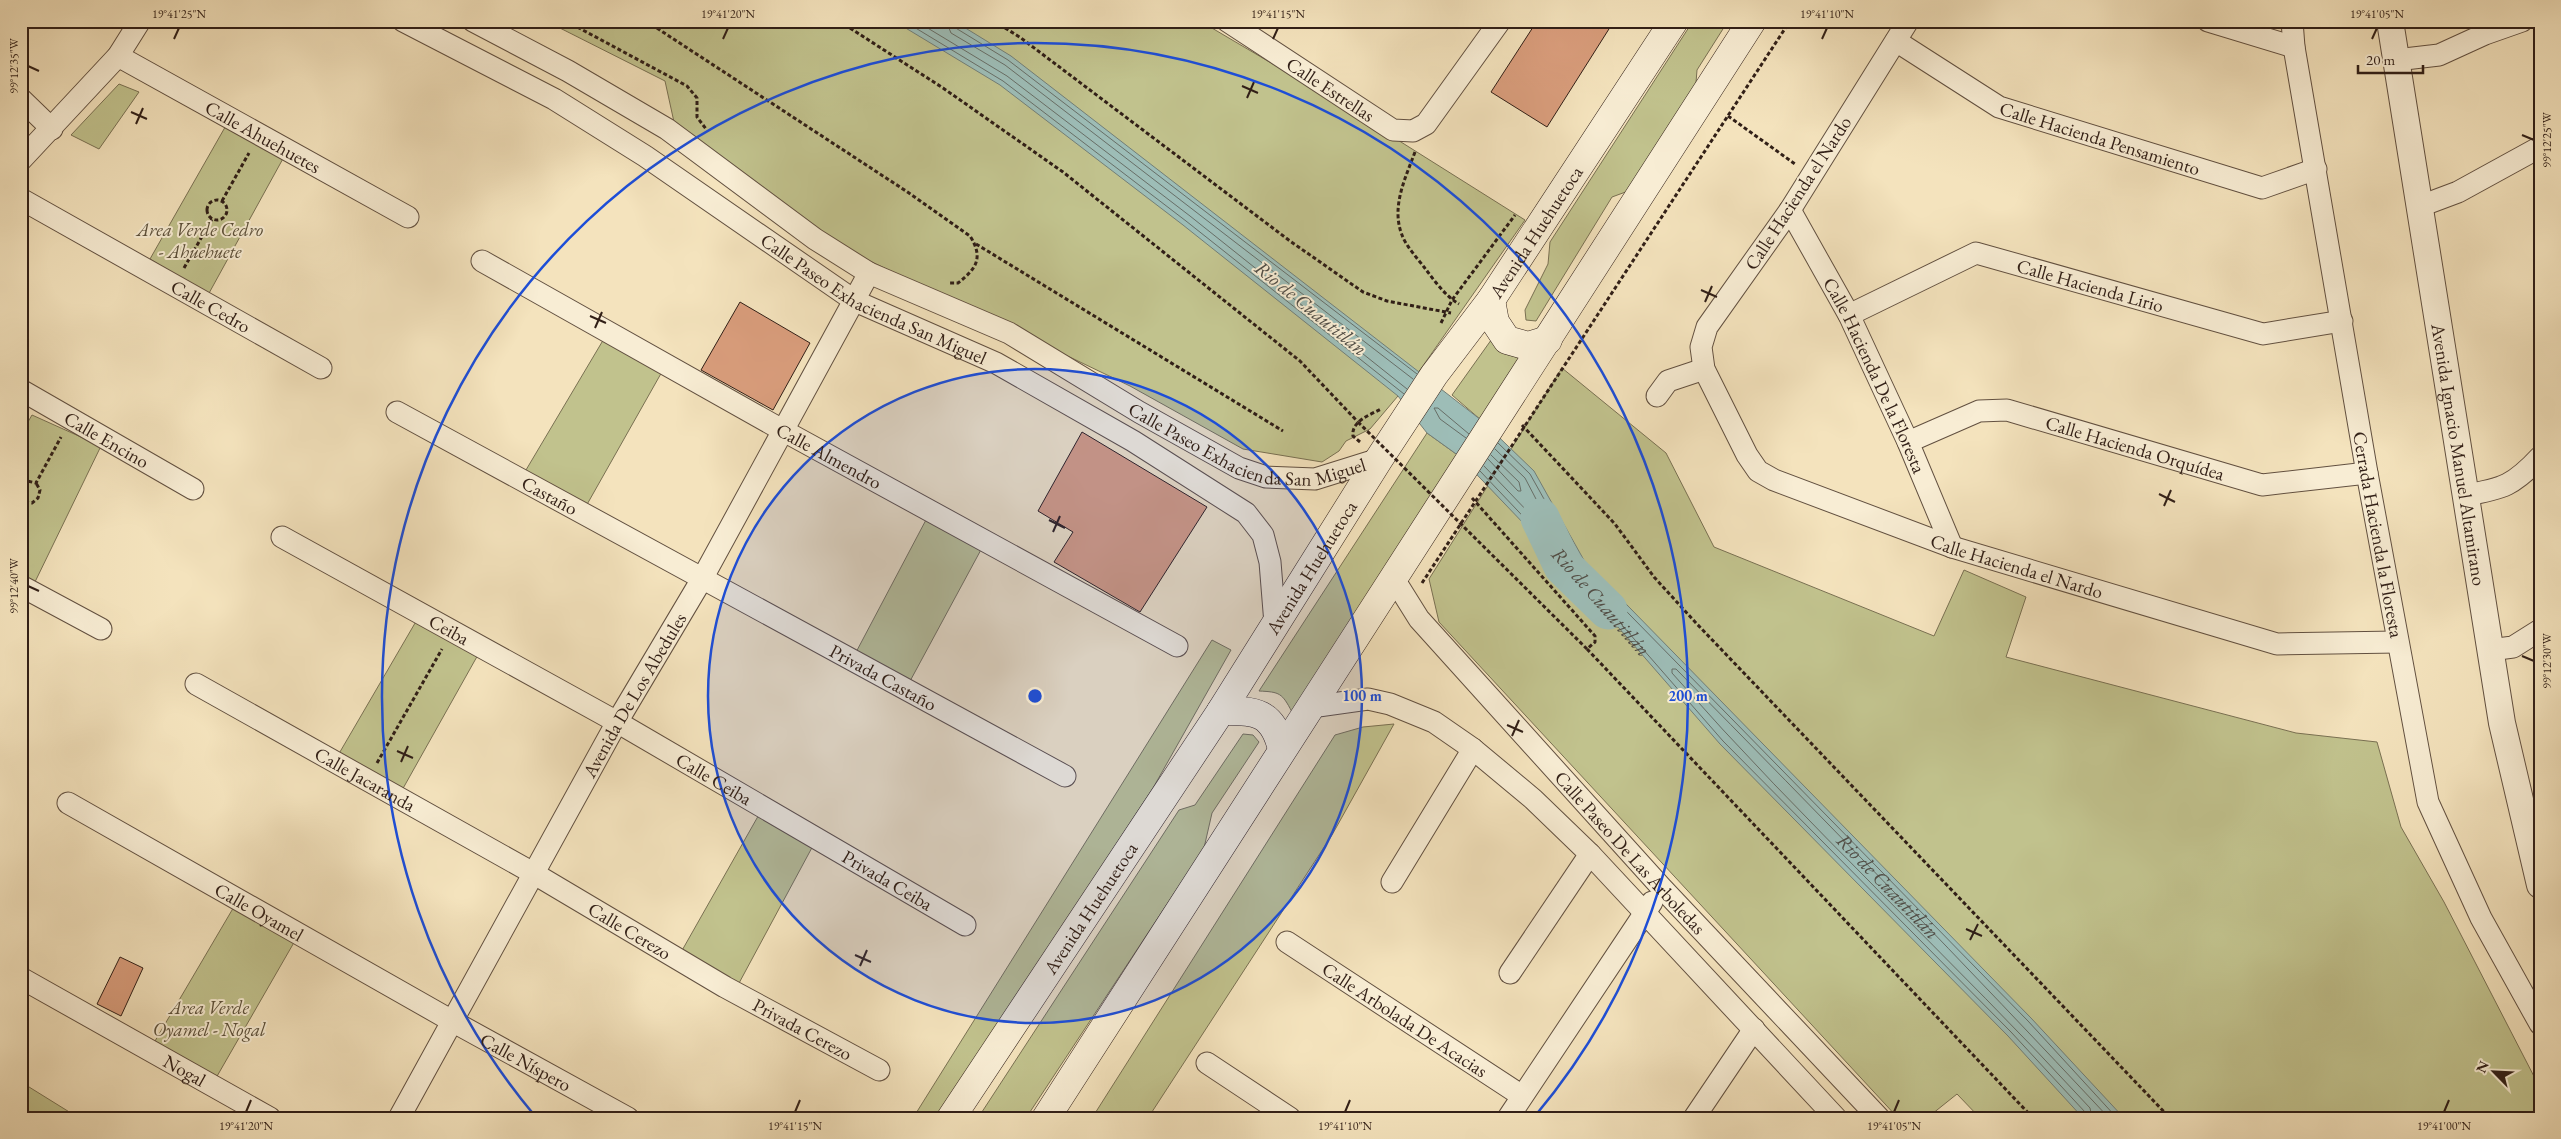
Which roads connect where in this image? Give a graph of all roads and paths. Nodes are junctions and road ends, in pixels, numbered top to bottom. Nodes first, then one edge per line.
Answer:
1 (140, 21) edge
2 (403, 21) edge
3 (473, 21) edge
4 (566, 21) edge
5 (646, 21) edge
6 (839, 21) edge
7 (994, 21) edge
8 (1227, 21) edge
9 (1674, 21) edge
10 (1752, 21) edge
11 (1790, 21) edge
12 (1908, 21) edge
13 (2208, 21) edge
14 (2292, 21) edge
15 (2390, 21) edge
16 (2522, 21) edge
17 (1493, 24) edge
18 (1896, 41) junction
19 (2294, 47) junction
20 (118, 56) junction
21 (2396, 60) junction
22 (21, 99) edge
23 (1728, 116) junction
24 (52, 128) junction
25 (1419, 128) junction
26 (259, 134) junction
27 (712, 134) dead end
28 (2540, 147) edge
29 (21, 160) edge
30 (2316, 169) junction
31 (1811, 176) junction
32 (21, 199) edge
33 (222, 201) junction
34 (2418, 207) junction
35 (1790, 210) junction
36 (408, 217) dead end
37 (212, 219) junction
38 (975, 244) junction
39 (482, 262) dead end
40 (869, 274) junction
41 (947, 283) dead end
42 (174, 285) junction
43 (855, 300) junction
44 (1482, 312) junction
45 (1849, 314) junction
46 (2342, 321) junction
47 (1009, 334) junction
48 (1548, 340) junction
49 (996, 363) junction
50 (321, 368) dead end
51 (1704, 368) junction
52 (21, 390) edge
53 (1657, 396) dead end
54 (1501, 411) junction
55 (396, 412) dead end
56 (1397, 413) junction
57 (71, 419) junction
58 (1358, 422) junction
59 (1524, 427) junction
60 (784, 431) junction
61 (1283, 431) dead end
62 (1908, 442) junction
63 (2540, 457) edge
64 (1379, 459) junction
65 (2367, 474) junction
66 (1457, 481) junction
67 (36, 483) junction
68 (193, 489) dead end
69 (21, 491) edge
70 (2466, 495) junction
71 (21, 497) edge
72 (25, 502) junction
73 (1476, 502) junction
74 (21, 509) edge
75 (282, 537) dead end
76 (1952, 547) junction
77 (702, 580) junction
78 (1394, 580) junction
79 (21, 586) edge
80 (1409, 603) junction
81 (1275, 624) junction
82 (101, 629) dead end
83 (2540, 630) edge
84 (452, 631) junction
85 (2397, 642) junction
86 (1177, 646) dead end
87 (1587, 649) junction
88 (2490, 650) junction
89 (196, 684) dead end
90 (1311, 707) junction
91 (1221, 711) junction
92 (617, 722) junction
93 (1282, 749) junction
94 (1473, 749) junction
95 (1065, 776) dead end
96 (368, 780) junction
97 (68, 803) dead end
98 (812, 835) joint
99 (1590, 854) junction
100 (533, 873) junction
101 (1392, 882) dead end
102 (2540, 885) edge
103 (1662, 887) junction
104 (1646, 912) junction
105 (965, 925) dead end
106 (1287, 942) dead end
107 (1510, 973) dead end
108 (21, 978) edge
109 (725, 986) joint
110 (452, 1021) junction
111 (2540, 1024) edge
112 (1754, 1029) junction
113 (1207, 1063) dead end
114 (879, 1070) dead end
115 (1522, 1096) junction
116 (627, 1117) edge
117 (270, 1118) edge
118 (399, 1118) edge
119 (951, 1118) edge
120 (1046, 1118) edge
121 (1290, 1118) edge
122 (1508, 1118) edge
123 (1694, 1118) edge
124 (1836, 1118) edge
125 (1879, 1118) edge
126 (2033, 1118) edge
127 (2170, 1118) edge

1 - 20 street
2 - 43 street, Calle Paseo Exhacienda San Miguel
3 - 40 street, Calle Paseo Exhacienda San Miguel
4 - 27 path
5 - 38 path
6 - 58 path
7 - 44 path
8 - 25 street, Calle Estrellas
9 - 44 main road, Avenida Huehuetoca
10 - 48 main road
11 - 23 path
12 - 18 street, Calle Hacienda el Nardo
13 - 19 street
14 - 19 street, Cerrada Hacienda la Floresta
15 - 21 street, Avenida Ignacio Manuel Altamirano
16 - 21 street
17 - 25 street
18 - 30 street, Calle Hacienda Pensamiento
18 - 31 street, Calle Hacienda el Nardo
19 - 30 street, Cerrada Hacienda la Floresta
20 - 24 street
20 - 26 street, Calle Ahuehuetes
21 - 34 street, Avenida Ignacio Manuel Altamirano
22 - 24 street
23 - 31 path
23 - 59 path
24 - 29 street
25 - 44 path
26 - 33 path
26 - 36 street, Calle Ahuehuetes
28 - 34 street
30 - 46 street, Cerrada Hacienda la Floresta
31 - 35 street, Calle Hacienda el Nardo
32 - 42 street, Calle Cedro
33 - 37 path
33 - 37 path
34 - 70 street, Avenida Ignacio Manuel Altamirano
35 - 45 street, Calle Hacienda De la Floresta
35 - 51 street, Calle Hacienda el Nardo
37 - 42 path
38 - 41 path
38 - 61 path
39 - 60 street, Calle Almendro
40 - 43 street, Avenida De Los Abedules
40 - 47 street, Calle Paseo Exhacienda San Miguel
42 - 50 street, Calle Cedro
43 - 49 street, Calle Paseo Exhacienda San Miguel
43 - 60 street, Avenida De Los Abedules
44 - 48 main road
44 - 56 main road, Avenida Huehuetoca
45 - 46 street, Calle Hacienda Lirio
45 - 62 street, Calle Hacienda De la Floresta
46 - 65 street, Cerrada Hacienda la Floresta
47 - 49 street
47 - 64 street, Calle Paseo Exhacienda San Miguel
48 - 54 main road
49 - 81 street, Calle Paseo Exhacienda San Miguel
51 - 53 street
51 - 76 street, Calle Hacienda el Nardo
52 - 57 street, Calle Encino
54 - 59 path
54 - 66 main road
55 - 77 street, Castaño
56 - 58 path
56 - 64 main road, Avenida Huehuetoca
57 - 67 path
57 - 68 street, Calle Encino
58 - 87 path, bridge
59 - 73 path
59 - 127 path
60 - 77 street, Avenida De Los Abedules
60 - 86 street, Calle Almendro
62 - 65 street, Calle Hacienda Orquídea
62 - 76 street, Calle Hacienda De la Floresta
63 - 70 street
64 - 81 main road, Avenida Huehuetoca
65 - 85 street, Cerrada Hacienda la Floresta
66 - 73 path
66 - 78 main road
67 - 69 path
67 - 72 path
70 - 88 street, Avenida Ignacio Manuel Altamirano
71 - 72 path
72 - 74 path
73 - 80 path
73 - 87 path
75 - 84 street, Ceiba
76 - 85 street, Calle Hacienda el Nardo
77 - 92 street, Avenida De Los Abedules
77 - 95 street, Privada Castaño
78 - 80 street, Calle Paseo De Las Arboledas
78 - 90 main road
79 - 82 street
80 - 103 street, Calle Paseo De Las Arboledas
81 - 91 main road, Avenida Huehuetoca
83 - 88 street
84 - 92 street, Ceiba
84 - 96 path
85 - 111 street, Cerrada Hacienda la Floresta
87 - 126 path
88 - 102 street, Avenida Ignacio Manuel Altamirano
89 - 96 street, Calle Jacaranda
90 - 93 main road
90 - 94 street, Calle Paseo De Las Arboledas
91 - 93 main road
91 - 119 main road, Avenida Huehuetoca
92 - 98 street, Calle Ceiba
92 - 100 street, Avenida De Los Abedules
93 - 120 main road
94 - 99 street, Calle Paseo De Las Arboledas
94 - 101 street
96 - 100 street, Calle Jacaranda
97 - 110 street, Calle Oyamel
98 - 105 street, Privada Ceiba
99 - 104 street, Calle Paseo De Las Arboledas
99 - 107 street
100 - 109 street, Calle Cerezo
100 - 110 street, Avenida De Los Abedules
103 - 104 street
103 - 125 street, Calle Paseo De Las Arboledas
104 - 112 street, Calle Paseo De Las Arboledas
104 - 115 street
106 - 115 street, Calle Arbolada De Acacias
108 - 117 street, Nogal
109 - 114 street, Privada Cerezo
110 - 116 street, Calle Níspero
110 - 118 street, Avenida De Los Abedules
112 - 123 street
112 - 124 street, Calle Paseo De Las Arboledas
113 - 121 street
115 - 122 street

